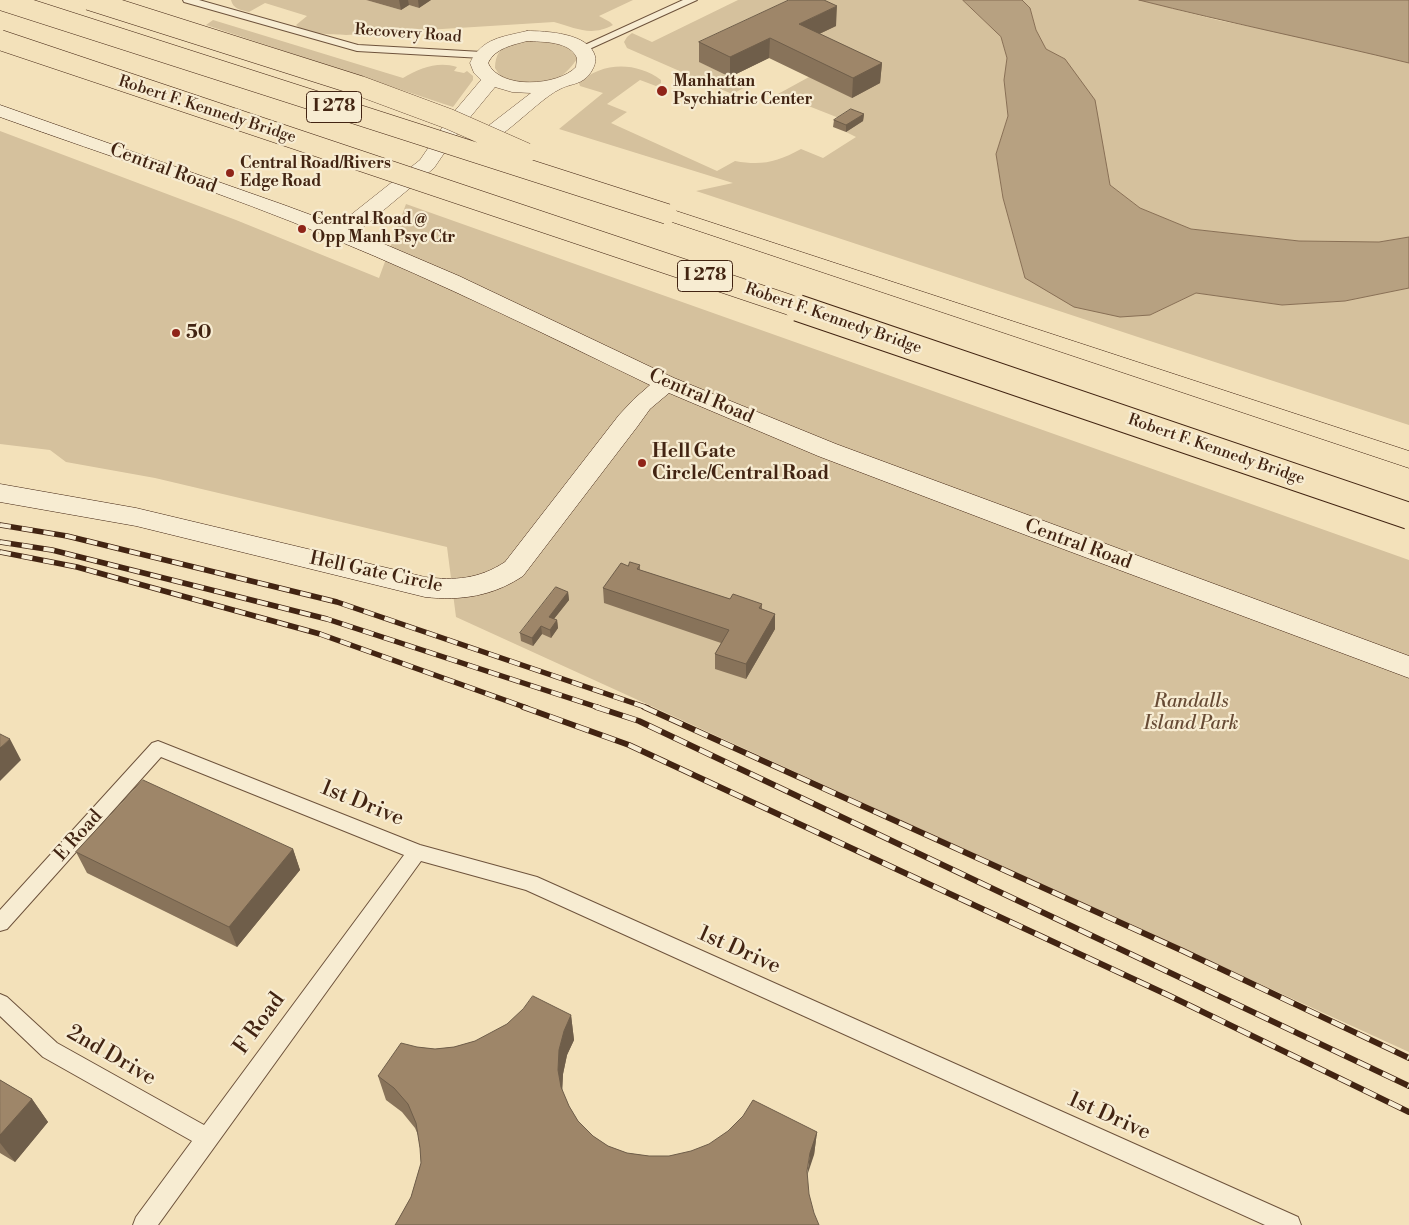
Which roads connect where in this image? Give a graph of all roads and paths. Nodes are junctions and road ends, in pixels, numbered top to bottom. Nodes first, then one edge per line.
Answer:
1 (1, 0) edge
2 (89, 0) edge
3 (188, 0) edge
4 (692, 0) edge
5 (0, 40) edge
6 (581, 49) junction
7 (482, 55) junction
8 (491, 80) junction
9 (552, 86) junction
10 (0, 111) edge
11 (426, 164) junction
12 (667, 214) junction
13 (341, 234) junction
14 (666, 383) junction
15 (1409, 460) edge
16 (0, 493) edge
17 (1409, 516) edge
18 (1409, 666) edge
19 (158, 748) joint
20 (417, 852) junction
21 (0, 924) edge
22 (0, 1003) edge
23 (208, 1138) junction
24 (144, 1225) edge
25 (1290, 1225) edge

1 - 12 highway, I 278, bridge
2 - 12 highway, bridge
3 - 7 lane, Recovery Road
4 - 6 lane
5 - 17 highway, Robert F. Kennedy Bridge / I 278, bridge
6 - 7 street
6 - 9 street
7 - 8 street
8 - 9 street
8 - 11 street
9 - 11 street
10 - 13 street, Central Road
11 - 13 street
12 - 15 highway, I 278
13 - 14 street, Central Road
14 - 16 street, Hell Gate Circle
14 - 18 street, Central Road
19 - 20 lane, 1st Drive
19 - 21 lane, E Road
20 - 23 lane, F Road
20 - 25 lane, 1st Drive
22 - 23 lane, 2nd Drive
23 - 24 lane, F Road

